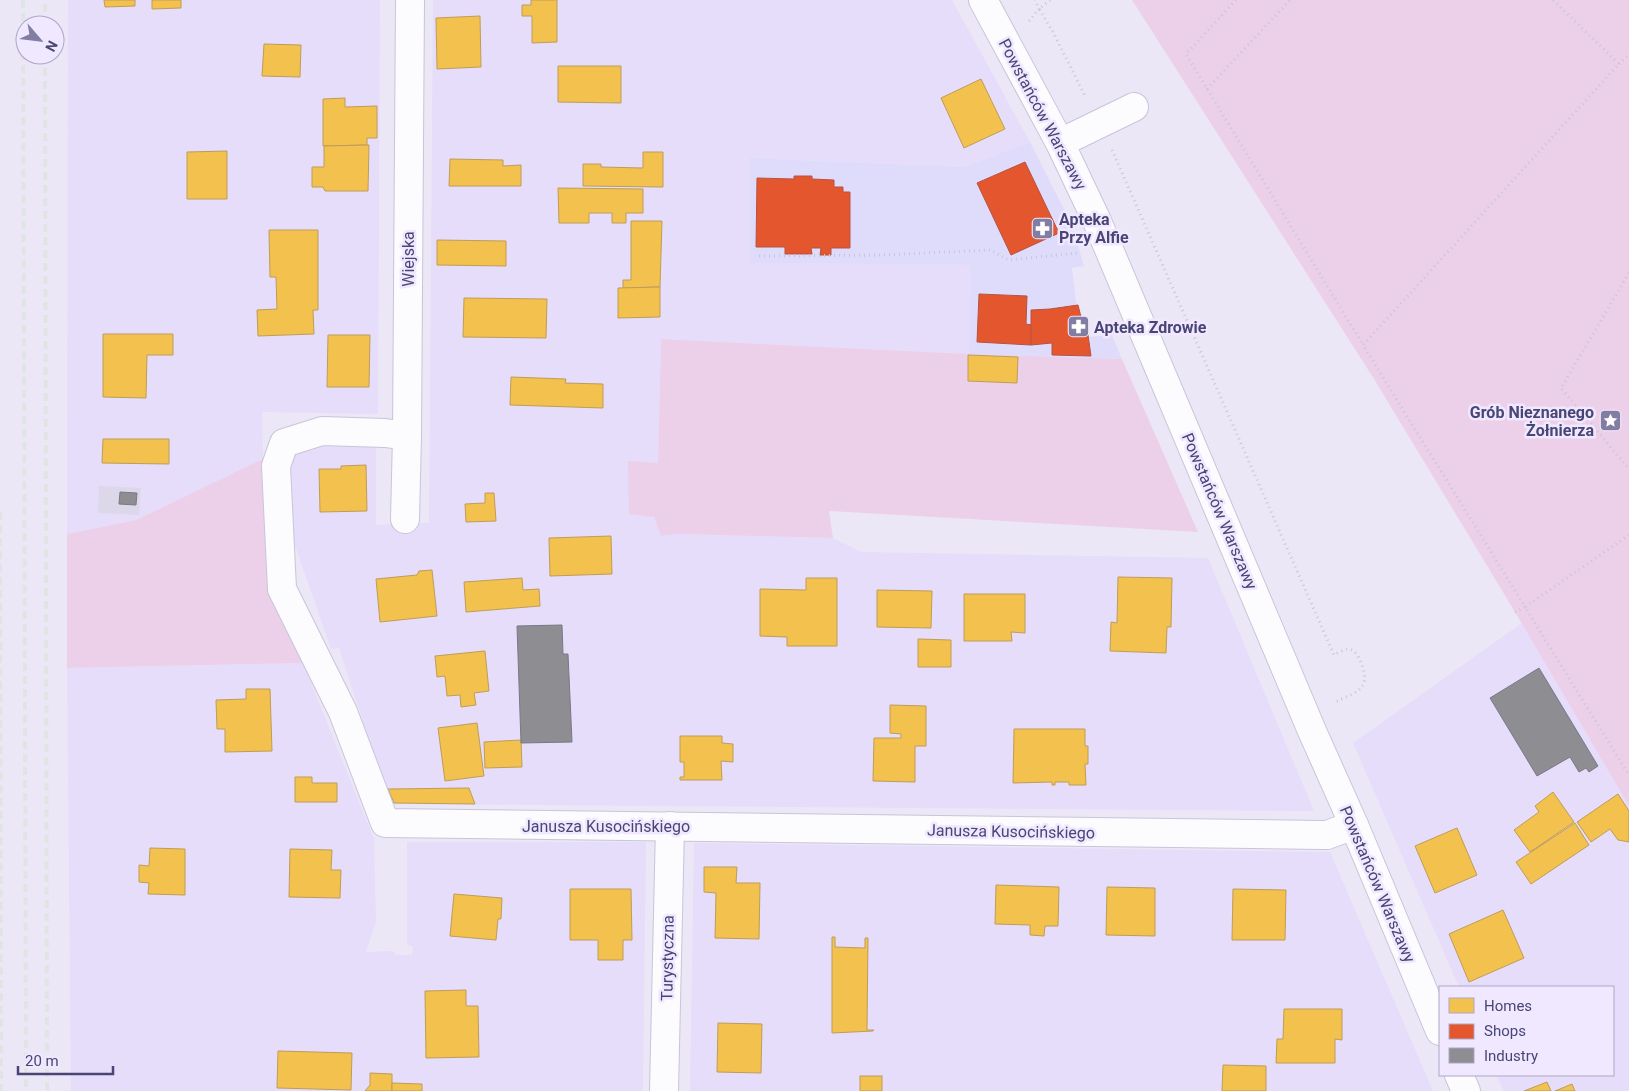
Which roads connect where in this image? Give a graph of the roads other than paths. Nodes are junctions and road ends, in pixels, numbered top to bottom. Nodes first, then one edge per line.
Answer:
1 (410, 0) edge
2 (989, 2) edge
3 (1134, 107) dead end
4 (1060, 143) junction
5 (407, 436) junction
6 (405, 519) dead end
7 (1354, 825) junction
8 (670, 826) junction
9 (1439, 1028) edge
10 (1459, 1076) edge
11 (664, 1091) edge
12 (1466, 1091) edge

1 - 5 street, Wiejska
2 - 4 street, Powstańców Warszawy
3 - 4 street
4 - 7 street, Powstańców Warszawy
5 - 6 street, Wiejska
5 - 8 street, Janusza Kusocińskiego
7 - 8 street, Janusza Kusocińskiego
7 - 9 street, Powstańców Warszawy
8 - 11 street, Turystyczna
10 - 12 street

